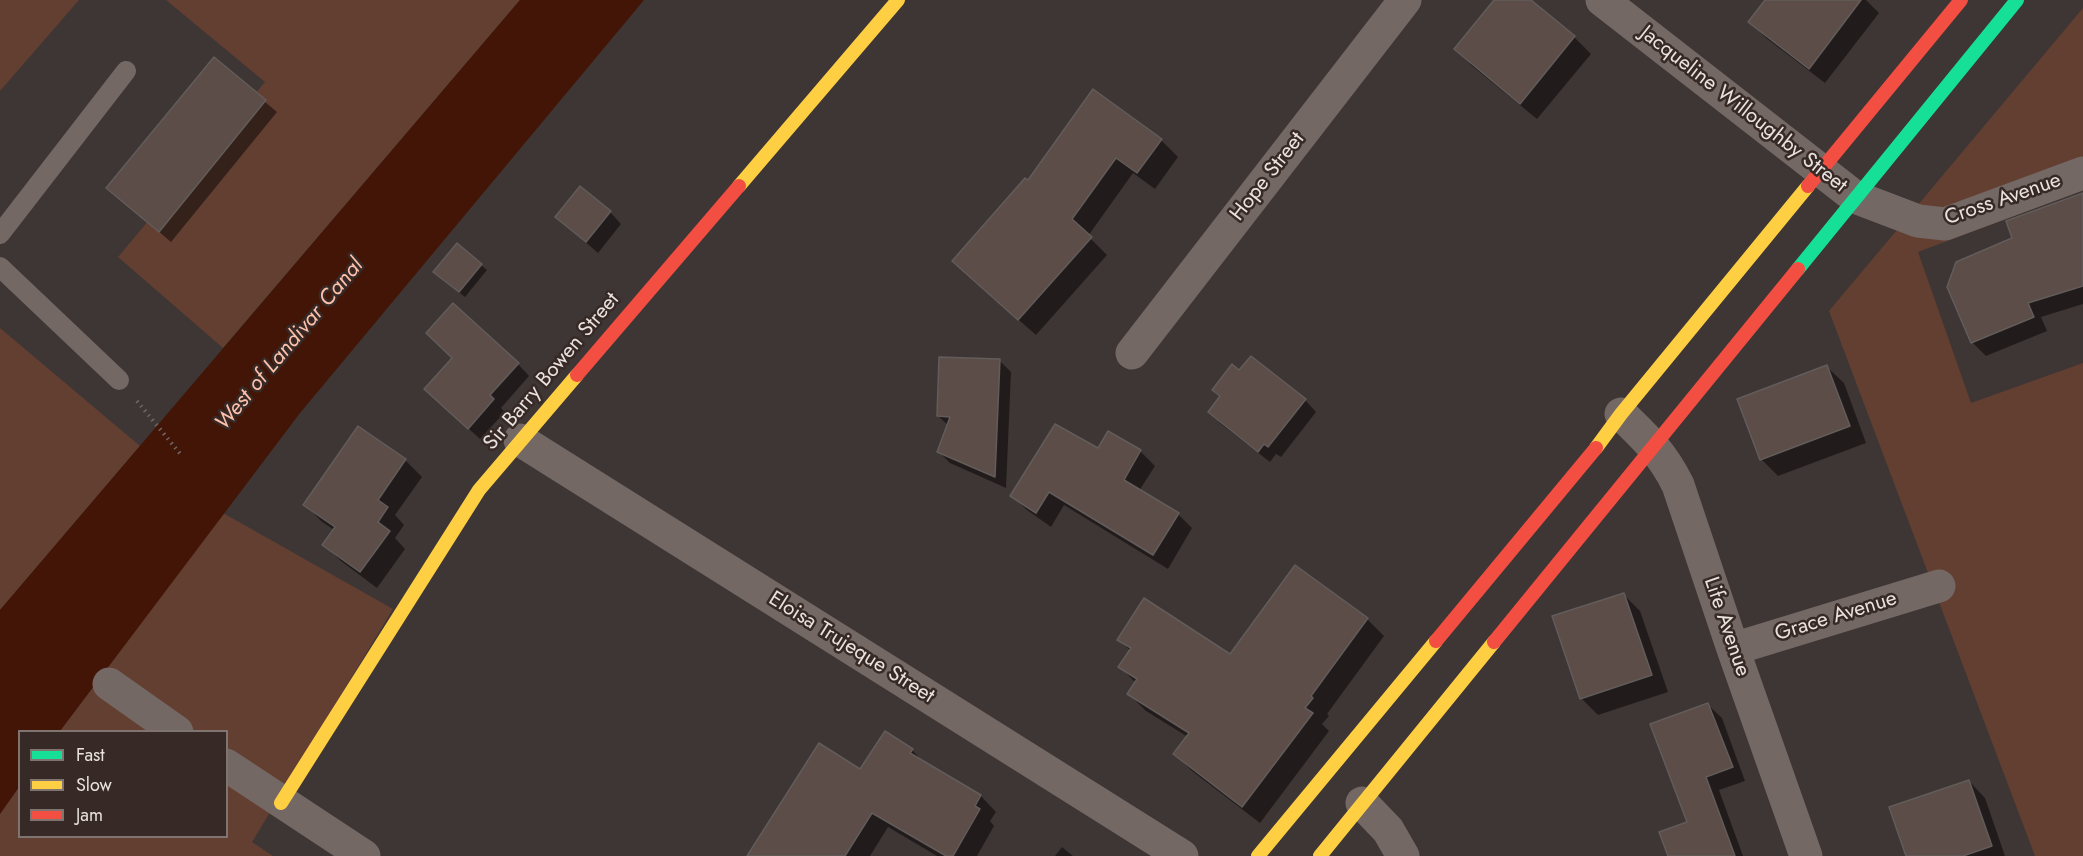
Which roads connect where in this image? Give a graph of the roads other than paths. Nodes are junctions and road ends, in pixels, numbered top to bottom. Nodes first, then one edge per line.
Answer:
1 (898, 0) edge
2 (1405, 0) edge
3 (1602, 0) edge
4 (1961, 0) edge
5 (2017, 0) edge
6 (126, 71) dead end
7 (1821, 170) junction
8 (2083, 173) edge
9 (1855, 197) junction
10 (0, 234) edge
11 (0, 267) edge
12 (1131, 353) dead end
13 (119, 380) road end
14 (1621, 414) junction
15 (520, 440) junction
16 (1655, 446) junction
17 (1939, 586) dead end
18 (1732, 649) junction
19 (109, 684) dead end
20 (174, 730) edge
21 (228, 766) edge
22 (281, 803) junction
23 (1362, 803) junction
24 (364, 856) edge
25 (1182, 856) edge
26 (1258, 856) edge
27 (1320, 856) edge
28 (1403, 856) edge
29 (1806, 856) edge

1 - 15 street, Sir Barry Bowen Street
2 - 12 street, Hope Street
3 - 7 street, Jacqueline Willoughby Street
4 - 7 street
5 - 9 street
6 - 10 lane
7 - 9 street, Jacqueline Willoughby Street
7 - 14 street
8 - 9 street, Cross Avenue
9 - 16 street
11 - 13 lane
14 - 16 street, Life Avenue
14 - 26 street
15 - 22 street, Sir Barry Bowen Street
15 - 25 street, Eloisa Trujeque Street
16 - 18 street, Life Avenue
16 - 23 street
17 - 18 street, Grace Avenue
18 - 29 street, Life Avenue
19 - 20 street
21 - 22 street
22 - 24 street
23 - 27 street
23 - 28 street

